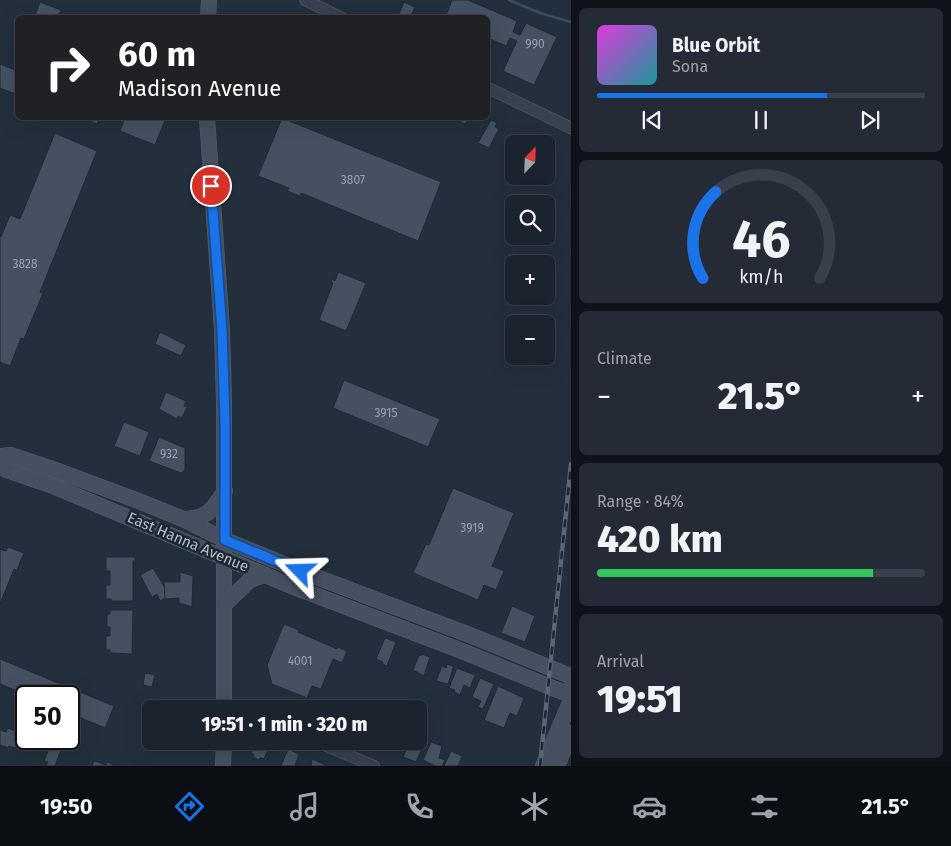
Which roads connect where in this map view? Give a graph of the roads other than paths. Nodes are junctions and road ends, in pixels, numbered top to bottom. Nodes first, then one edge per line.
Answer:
1 (209, 0) edge
2 (306, 0) edge
3 (208, 15) edge
4 (336, 15) edge
5 (490, 89) edge
6 (206, 120) edge
7 (571, 128) edge
8 (0, 456) edge
9 (0, 466) edge
10 (225, 490) junction
11 (183, 519) junction
12 (225, 540) junction
13 (225, 557) junction
14 (265, 575) junction
15 (224, 605) junction
16 (571, 678) edge
17 (571, 690) edge
18 (228, 700) edge
19 (571, 700) edge
20 (571, 732) edge
21 (224, 750) edge
22 (336, 750) edge
23 (223, 766) edge
24 (374, 766) edge
25 (543, 766) edge
26 (557, 766) edge

1 - 3 main road
2 - 4 street
5 - 7 street
6 - 10 main road
8 - 11 main road, East Hanna Avenue
9 - 13 main road, East Hanna Avenue
10 - 11 main road
10 - 12 main road
11 - 12 main road, East Hanna Avenue
12 - 13 main road
12 - 16 main road, East Hanna Avenue
13 - 14 main road, East Hanna Avenue
13 - 15 main road
14 - 15 main road
14 - 17 main road, East Hanna Avenue
15 - 18 main road
19 - 25 main road
20 - 26 main road
21 - 23 main road
22 - 24 street

